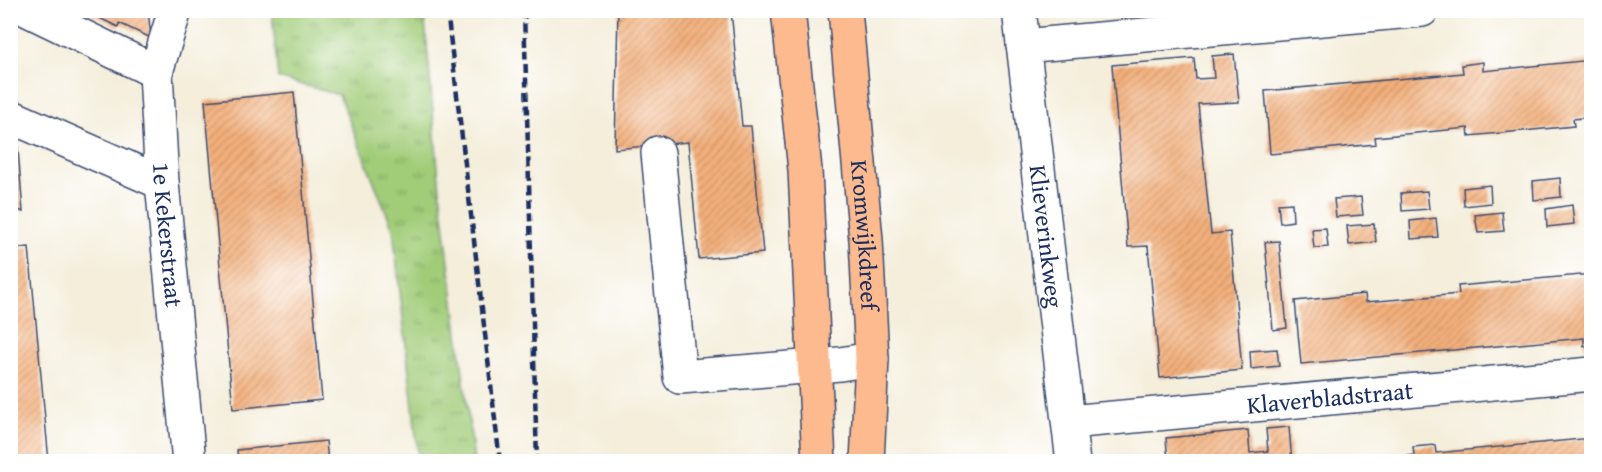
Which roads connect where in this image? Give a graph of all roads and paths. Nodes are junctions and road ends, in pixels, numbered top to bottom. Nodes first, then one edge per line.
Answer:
1 (28, 10) edge
2 (175, 10) edge
3 (788, 10) edge
4 (845, 10) edge
5 (1019, 10) edge
6 (1422, 10) edge
7 (1023, 46) junction
8 (156, 72) junction
9 (10, 116) edge
10 (658, 153) dead end
11 (162, 183) junction
12 (872, 359) junction
13 (814, 365) junction
14 (1592, 374) edge
15 (1069, 422) junction
16 (189, 462) edge
17 (819, 462) edge
18 (867, 462) edge
19 (1073, 462) edge

1 - 8 street
2 - 8 street, 1e Kekerstraat
3 - 13 main road
4 - 12 main road, Kromwijkdreef
5 - 7 street, Klieverinkweg
6 - 7 street
7 - 15 street, Klieverinkweg
8 - 11 street, 1e Kekerstraat
9 - 11 street
10 - 13 street
11 - 16 street, 1e Kekerstraat
12 - 13 street
12 - 18 main road, Kromwijkdreef
13 - 17 main road
14 - 15 street, Klaverbladstraat
15 - 19 street, Klieverinkweg

